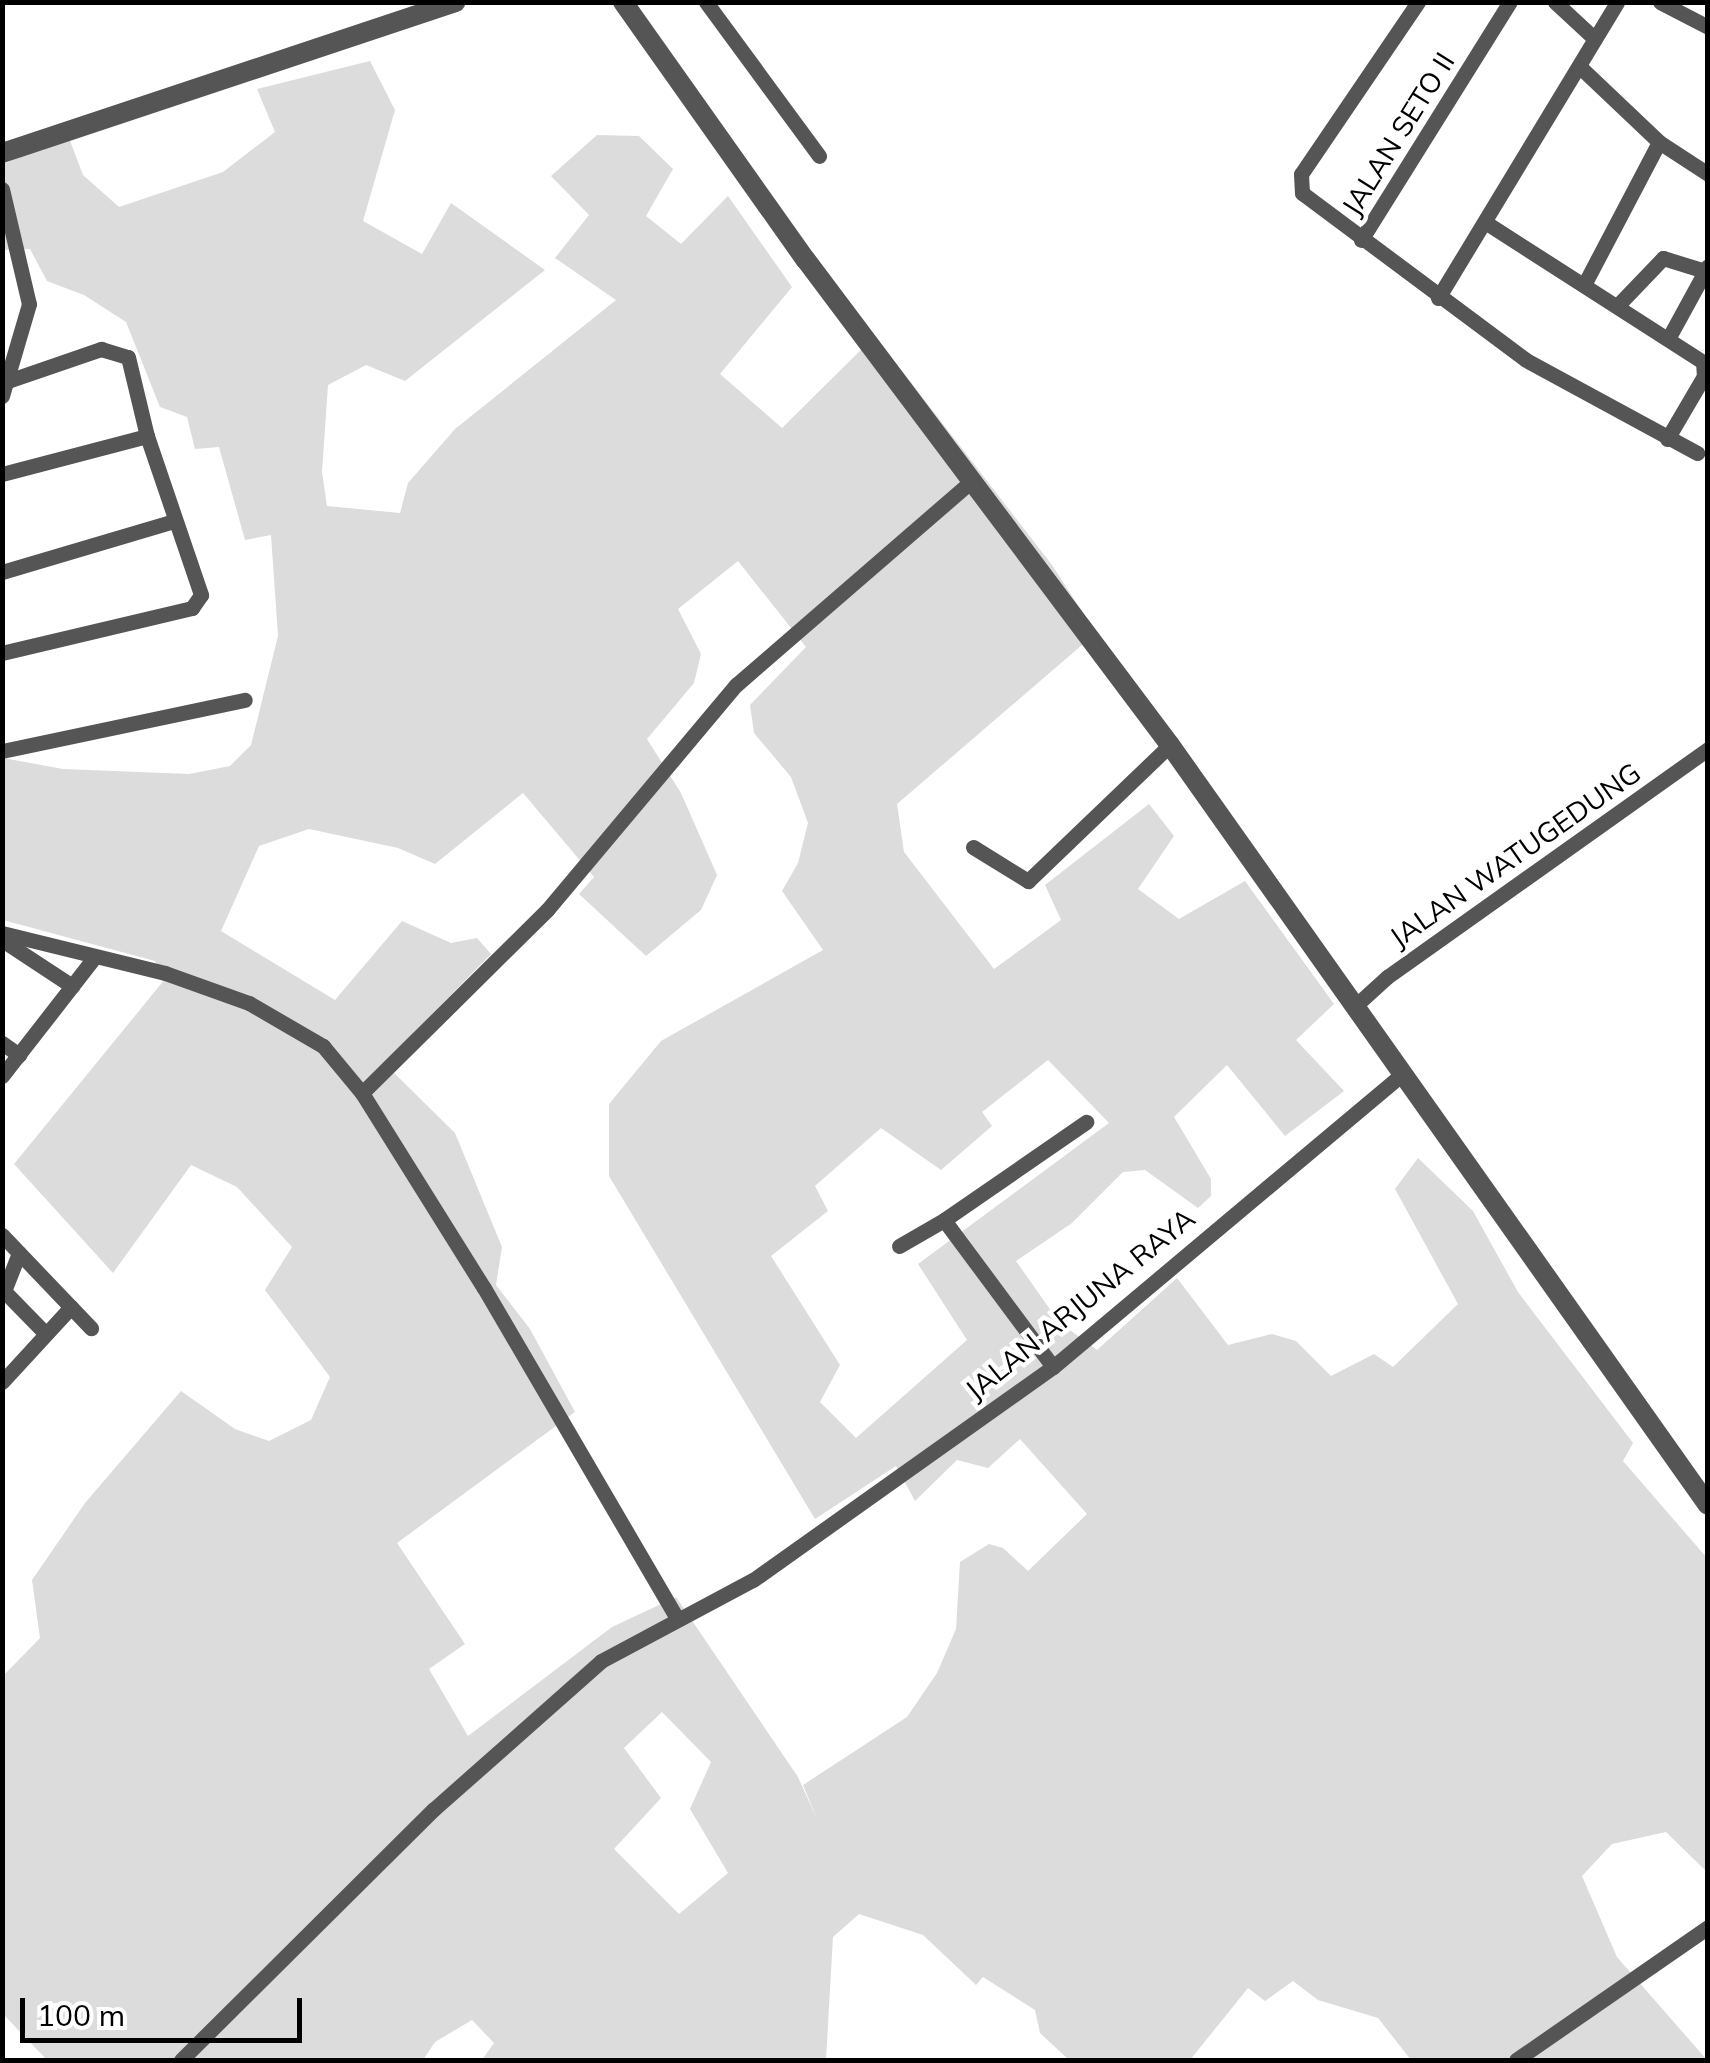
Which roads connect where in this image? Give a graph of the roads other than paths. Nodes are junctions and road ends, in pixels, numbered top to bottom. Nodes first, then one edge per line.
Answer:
1 (455, 2) edge
2 (623, 2) edge
3 (706, 2) edge
4 (1418, 2) edge
5 (1510, 2) edge
6 (1555, 2) edge
7 (1617, 2) edge
8 (1660, 2) edge
9 (1708, 28) edge
10 (1595, 39) junction
11 (1580, 67) junction
12 (1659, 142) junction
13 (2, 153) edge
14 (820, 156) dead end
15 (1708, 174) edge
16 (2, 188) edge
17 (1488, 224) junction
18 (1361, 240) junction
19 (1706, 268) edge
20 (1585, 283) junction
21 (1438, 298) junction
22 (1618, 305) junction
23 (1668, 339) junction
24 (4, 387) edge
25 (147, 436) junction
26 (1668, 440) junction
27 (1697, 453) dead end
28 (2, 474) edge
29 (973, 480) junction
30 (174, 521) junction
31 (2, 572) edge
32 (2, 653) edge
33 (245, 700) dead end
34 (1170, 745) junction
35 (1708, 749) edge
36 (2, 752) edge
37 (972, 847) dead end
38 (2, 936) edge
39 (93, 959) junction
40 (72, 986) junction
41 (1354, 1007) junction
42 (2, 1042) edge
43 (19, 1055) junction
44 (1402, 1074) junction
45 (2, 1076) edge
46 (362, 1094) junction
47 (1086, 1122) dead end
48 (944, 1220) junction
49 (2, 1235) edge
50 (898, 1246) dead end
51 (19, 1253) junction
52 (71, 1308) junction
53 (90, 1328) dead end
54 (44, 1332) junction
55 (1053, 1367) junction
56 (2, 1382) edge
57 (1708, 1505) edge
58 (676, 1617) junction
59 (1708, 1927) edge
60 (181, 2060) edge
61 (1516, 2060) edge

1 - 13 street
2 - 29 street
3 - 14 street
4 - 18 street
5 - 18 street, JALAN SETO II
6 - 10 street
7 - 10 street
8 - 9 street
10 - 11 street
11 - 12 street
11 - 17 street
12 - 15 street
12 - 20 street
16 - 24 street
17 - 20 street
17 - 21 street
18 - 21 street
19 - 22 street
19 - 23 street
20 - 22 street
21 - 26 street
22 - 23 street
23 - 26 street
24 - 25 street
25 - 28 street
25 - 30 street
26 - 27 street
29 - 34 street
29 - 46 street
30 - 31 street
30 - 32 street
33 - 36 street
34 - 37 street
34 - 41 street
35 - 41 street, JALAN WATUGEDUNG
38 - 39 street
38 - 40 street
39 - 40 street
39 - 46 street
40 - 43 street
41 - 44 street
42 - 43 street
43 - 45 street
44 - 55 street, JALAN ARJUNA RAYA
44 - 57 street
46 - 58 street
47 - 48 street
48 - 50 street
48 - 55 street
49 - 51 street
51 - 52 street
51 - 54 street
52 - 53 street
52 - 54 street
54 - 56 street
55 - 58 street, JALAN ARJUNA RAYA
58 - 60 street, JALAN ARJUNA RAYA
59 - 61 street

